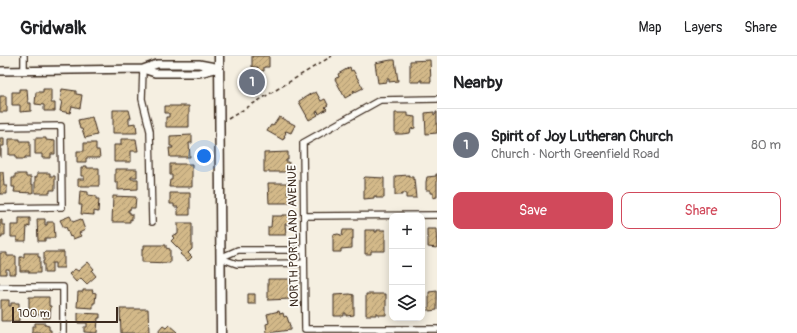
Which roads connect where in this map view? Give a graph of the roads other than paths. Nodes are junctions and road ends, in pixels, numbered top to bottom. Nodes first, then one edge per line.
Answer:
1 (24, 56) edge
2 (218, 56) edge
3 (219, 68) junction
4 (143, 69) junction
5 (24, 70) junction
6 (0, 71) edge
7 (437, 99) edge
8 (0, 127) edge
9 (0, 208) edge
10 (437, 215) edge
11 (304, 216) junction
12 (152, 222) dead end
13 (304, 250) junction
14 (220, 258) junction
15 (304, 263) junction
16 (0, 287) edge
17 (437, 329) edge
18 (63, 333) edge
19 (221, 333) edge

1 - 5 street
2 - 3 main road
3 - 4 street
3 - 14 main road
4 - 5 street
4 - 12 street
5 - 6 street
7 - 11 street, NORTH PORTLAND AVENUE
8 - 9 street
10 - 11 street
11 - 13 street, NORTH PORTLAND AVENUE
13 - 14 street
13 - 15 street, NORTH PORTLAND AVENUE
14 - 15 street
14 - 19 main road
15 - 17 street, NORTH PORTLAND AVENUE
16 - 18 street

